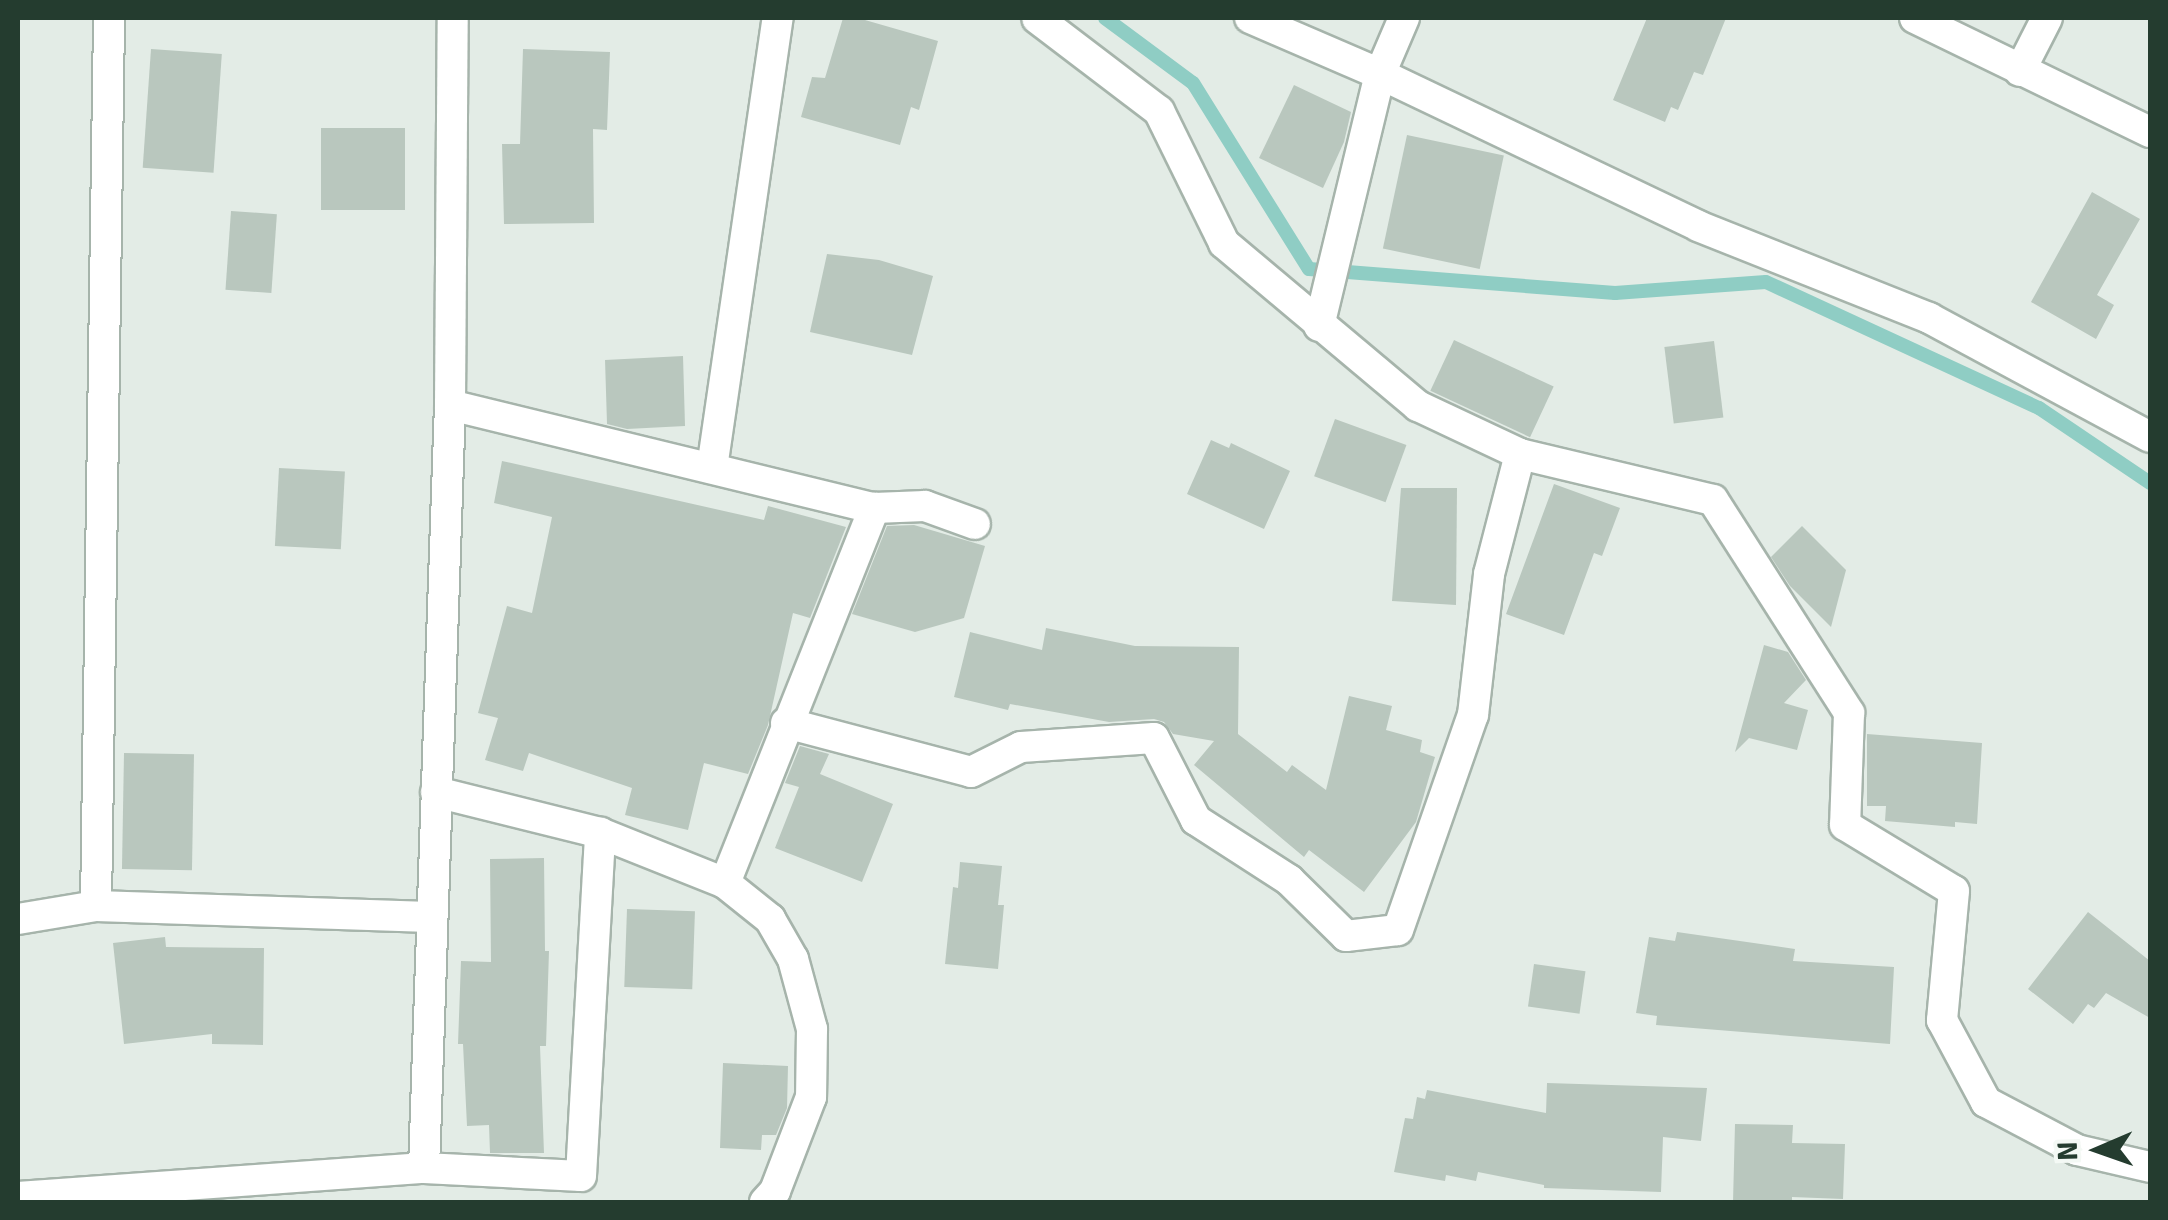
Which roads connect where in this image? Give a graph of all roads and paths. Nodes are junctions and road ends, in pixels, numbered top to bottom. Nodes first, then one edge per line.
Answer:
1 (109, 18) edge
2 (453, 18) edge
3 (778, 18) edge
4 (1037, 18) edge
5 (1250, 18) edge
6 (1404, 18) edge
7 (1915, 18) edge
8 (2047, 18) edge
9 (2020, 71) junction
10 (1380, 74) junction
11 (2150, 132) edge
12 (1323, 312) junction
13 (450, 405) junction
14 (2150, 437) edge
15 (1520, 454) junction
16 (712, 468) junction
17 (874, 508) junction
18 (974, 524) dead end
19 (786, 722) junction
20 (436, 792) junction
21 (600, 833) junction
22 (726, 883) junction
23 (96, 906) junction
24 (430, 916) junction
25 (18, 919) edge
26 (424, 1168) junction
27 (2150, 1168) edge
28 (18, 1197) edge
29 (766, 1202) edge

1 - 23 street
2 - 13 street
3 - 16 street
4 - 12 street
5 - 10 street
6 - 10 street
7 - 9 street
8 - 9 street
9 - 11 street
10 - 12 street
10 - 14 street
12 - 15 street
13 - 16 street
13 - 20 street
15 - 19 street
15 - 27 street
16 - 17 street
17 - 18 street
17 - 19 street
19 - 22 street
20 - 21 street
20 - 24 street
21 - 22 street
21 - 26 street
22 - 29 street
23 - 24 street
23 - 25 street
24 - 26 street
26 - 28 street

